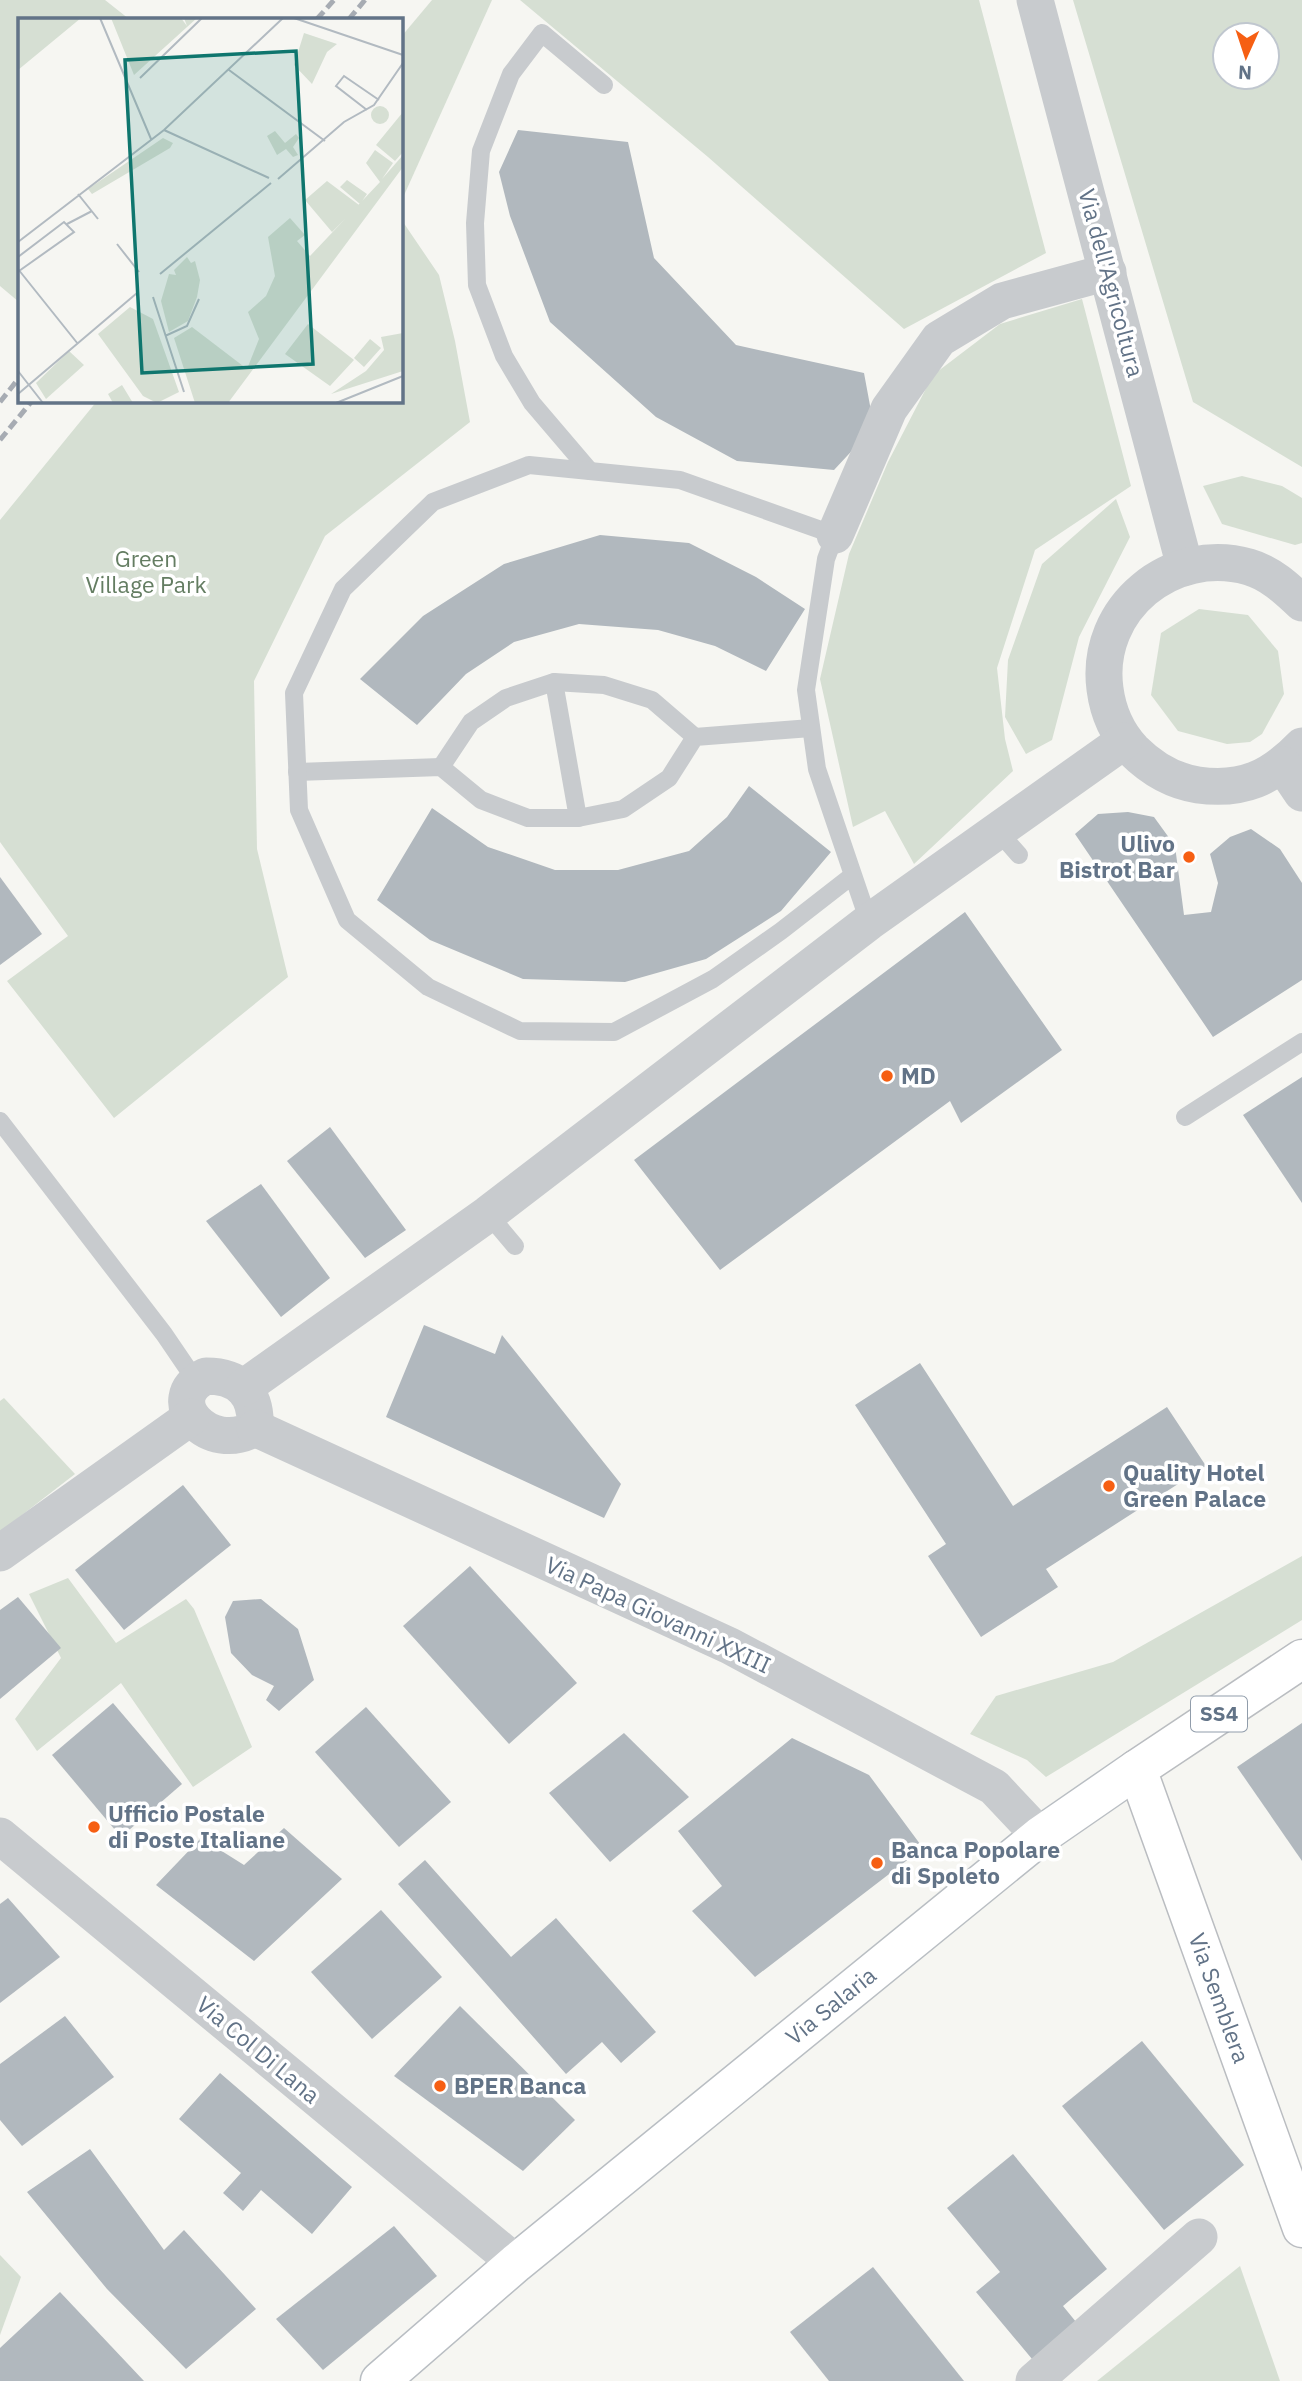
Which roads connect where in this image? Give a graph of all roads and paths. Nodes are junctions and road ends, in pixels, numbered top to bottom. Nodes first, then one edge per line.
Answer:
1 (1035, 0) edge
2 (604, 85) dead end
3 (1108, 272) junction
4 (590, 471) junction
5 (835, 535) junction
6 (1185, 567) junction
7 (1302, 603) edge
8 (554, 682) junction
9 (811, 728) junction
10 (695, 737) junction
11 (1124, 741) junction
12 (441, 767) junction
13 (1296, 768) edge
14 (297, 772) junction
15 (578, 818) junction
16 (853, 875) junction
17 (869, 922) junction
18 (1302, 1042) edge
19 (1185, 1117) dead end
20 (0, 1122) edge
21 (488, 1214) junction
22 (515, 1246) dead end
23 (196, 1381) junction
24 (243, 1388) junction
25 (191, 1417) junction
26 (255, 1429) junction
27 (0, 1553) edge
28 (1302, 1659) edge
29 (1137, 1769) junction
30 (0, 1836) edge
31 (1040, 1836) junction
32 (1302, 2228) edge
33 (1199, 2236) dead end
34 (516, 2263) junction
35 (380, 2381) edge
36 (1034, 2381) edge

1 - 3 street, Via dell'Agricoltura
2 - 4 lane
3 - 5 street
3 - 6 street, Via dell'Agricoltura
4 - 5 lane
4 - 14 lane
5 - 9 lane
6 - 7 street
6 - 11 street
8 - 10 lane
8 - 12 lane
8 - 15 lane
9 - 10 lane
9 - 16 lane
10 - 15 lane
11 - 13 street
11 - 17 street
12 - 14 lane
12 - 15 lane
14 - 16 lane
16 - 17 lane
17 - 21 street
18 - 19 lane
20 - 23 lane
21 - 22 lane
21 - 24 street
23 - 24 street
23 - 25 street
24 - 26 street
25 - 26 street
25 - 27 street
26 - 31 street, Via Papa Giovanni XXIII
28 - 29 main road, Via Salaria / SS4
29 - 31 main road, Via Salaria / SS4
29 - 32 main road, Via Semblera
30 - 34 street, Via Col Di Lana
31 - 34 main road, Via Salaria / SS4
33 - 36 street
34 - 35 main road, Via Salaria / SS4

